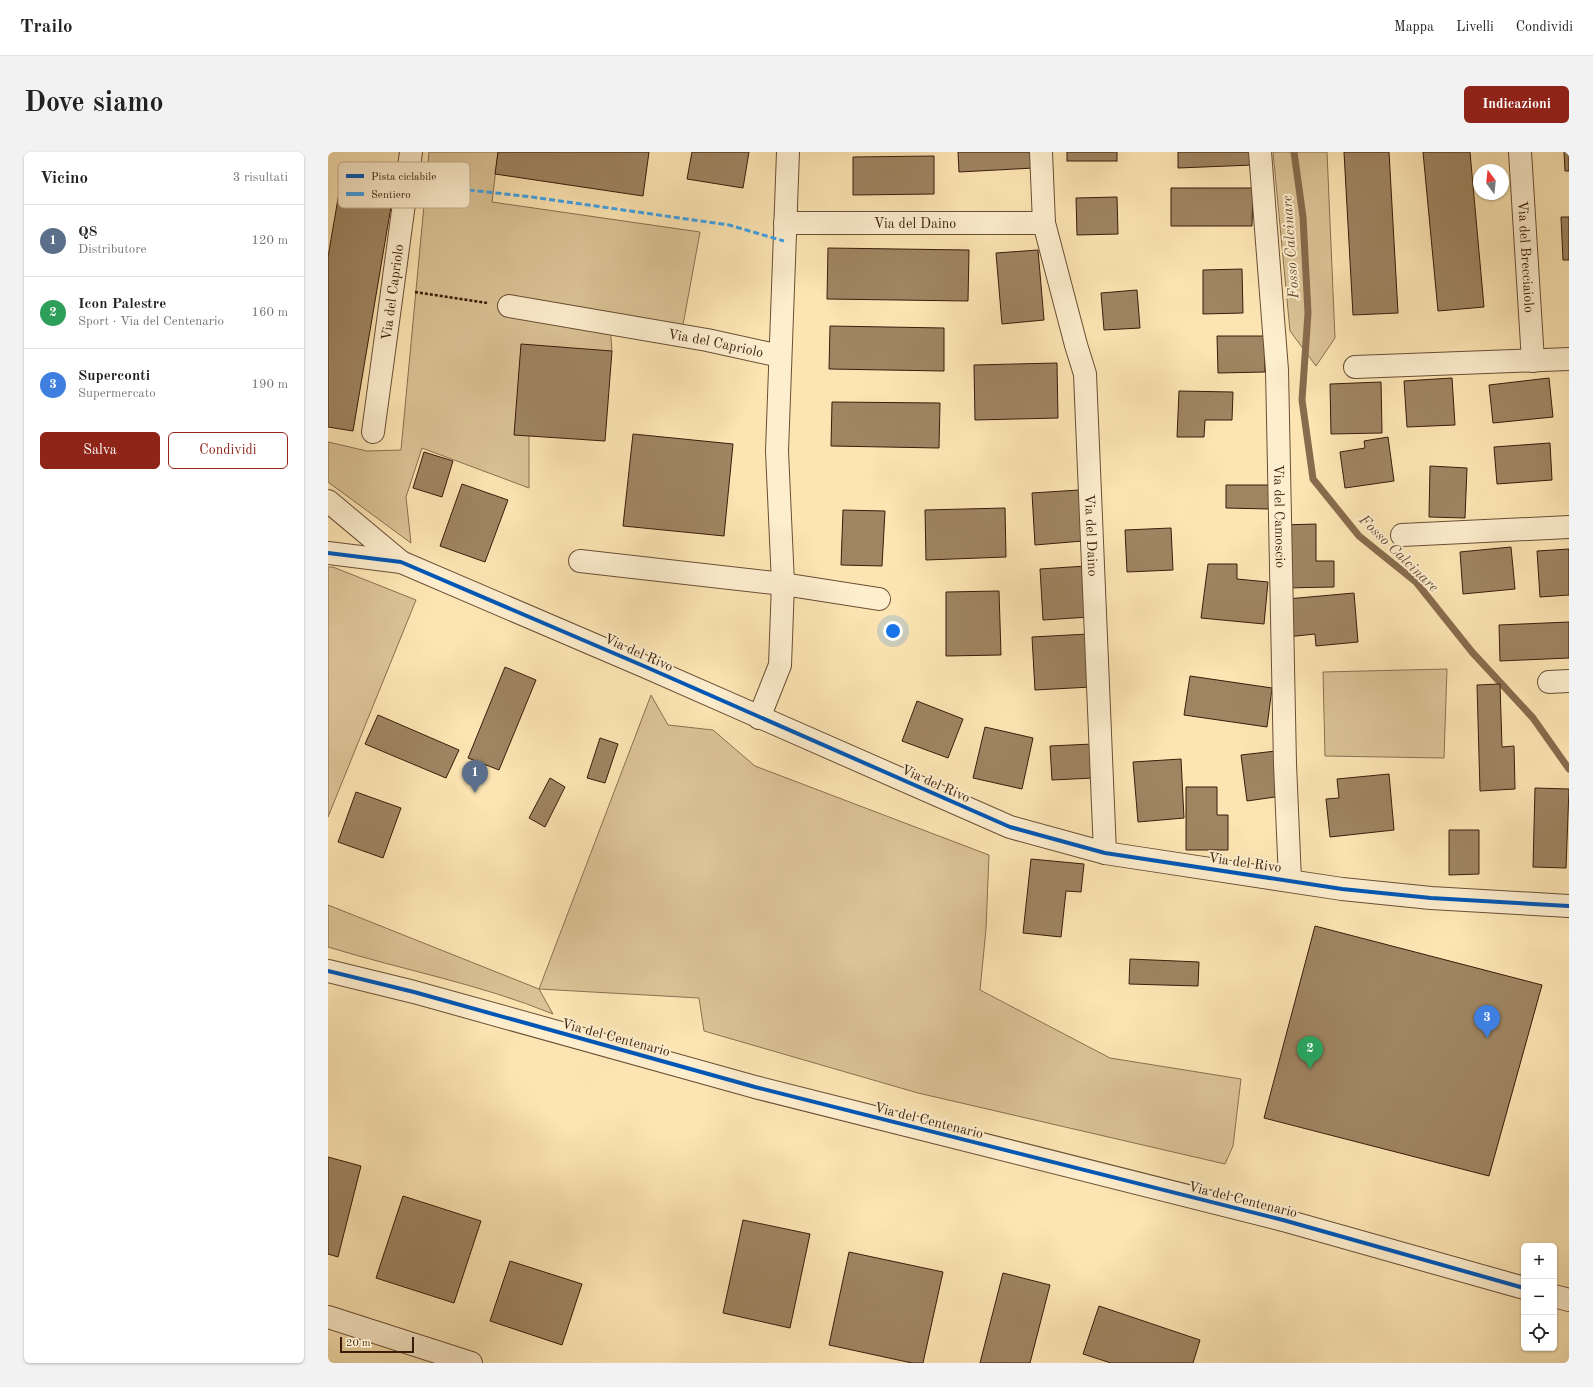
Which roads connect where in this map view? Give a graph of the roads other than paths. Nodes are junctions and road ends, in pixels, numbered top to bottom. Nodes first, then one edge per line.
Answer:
1 (411, 152) edge
2 (788, 152) edge
3 (1041, 152) edge
4 (1260, 152) edge
5 (1520, 152) edge
6 (410, 162) edge
7 (403, 208) edge
8 (1044, 222) junction
9 (785, 223) junction
10 (509, 306) road end
11 (780, 356) junction
12 (1569, 359) edge
13 (1533, 361) junction
14 (1355, 367) dead end
15 (372, 432) dead end
16 (328, 501) edge
17 (1569, 527) edge
18 (1402, 535) dead end
19 (328, 553) edge
20 (580, 561) dead end
21 (401, 562) junction
22 (783, 584) junction
23 (879, 600) dead end
24 (759, 718) junction
25 (1105, 853) junction
26 (1290, 880) junction
27 (1569, 906) edge
28 (328, 971) edge
29 (1521, 1287) edge
30 (1557, 1297) edge
31 (1569, 1300) edge
32 (328, 1317) edge
33 (471, 1363) edge

1 - 6 street, Via del Capriolo
2 - 9 street, Via del Capriolo
3 - 8 street, Via del Daino
4 - 26 street, Via del Camoscio
5 - 13 street, Via del Brecciaiolo
7 - 15 street, Via del Capriolo
8 - 9 street, Via del Daino
8 - 25 street, Via del Daino
9 - 11 street, Via del Capriolo
10 - 11 street, Via del Capriolo
11 - 22 street, Via del Capriolo
12 - 13 street
13 - 14 street
16 - 21 street, Via del Rivo
17 - 18 street
19 - 21 street, Via del Rivo
20 - 22 street
21 - 24 street, Via del Rivo
22 - 23 street
22 - 24 street, Via del Capriolo
24 - 25 street, Via del Rivo
25 - 26 street, Via del Rivo
26 - 27 street, Via del Rivo
28 - 29 street, Via del Centenario
30 - 31 street
32 - 33 street

